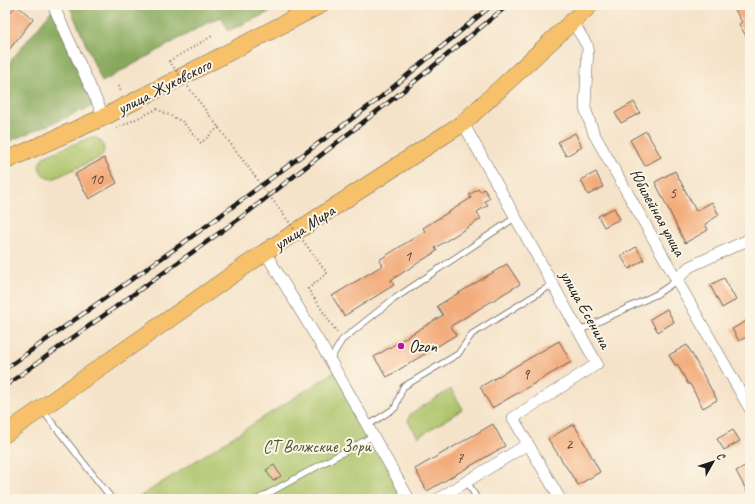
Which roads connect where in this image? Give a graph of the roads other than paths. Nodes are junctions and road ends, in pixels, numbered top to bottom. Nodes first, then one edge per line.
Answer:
1 (53, 5) edge
2 (320, 5) edge
3 (590, 5) edge
4 (573, 22) junction
5 (104, 117) junction
6 (463, 123) junction
7 (5, 161) edge
8 (516, 217) junction
9 (750, 240) edge
10 (265, 252) junction
11 (676, 281) junction
12 (553, 284) junction
13 (579, 331) junction
14 (330, 360) junction
15 (42, 409) junction
16 (750, 409) edge
17 (368, 426) junction
18 (5, 434) edge
19 (373, 436) junction
20 (528, 444) junction
21 (467, 481) junction
22 (112, 499) edge
23 (260, 499) edge
24 (409, 499) edge
25 (438, 499) edge
26 (477, 499) edge
27 (560, 499) edge

1 - 5 street
2 - 5 main road, улица Жуковского
3 - 4 main road, улица Мира
4 - 6 main road, улица Мира
4 - 11 street, Юбилейная улица
5 - 7 main road, улица Жуковского
6 - 8 street, улица Есенина
6 - 10 main road, улица Мира
8 - 12 street, улица Есенина
8 - 14 lane
9 - 11 street
10 - 14 street
10 - 15 main road, улица Мира
11 - 13 lane
11 - 16 street, Юбилейная улица
12 - 13 street, улица Есенина
12 - 17 lane
13 - 20 street, улица Есенина
14 - 17 street
15 - 18 main road, улица Мира
15 - 22 lane
17 - 19 street
19 - 23 lane
19 - 24 street
20 - 21 street
20 - 27 street, улица Есенина
21 - 25 street
21 - 26 lane

